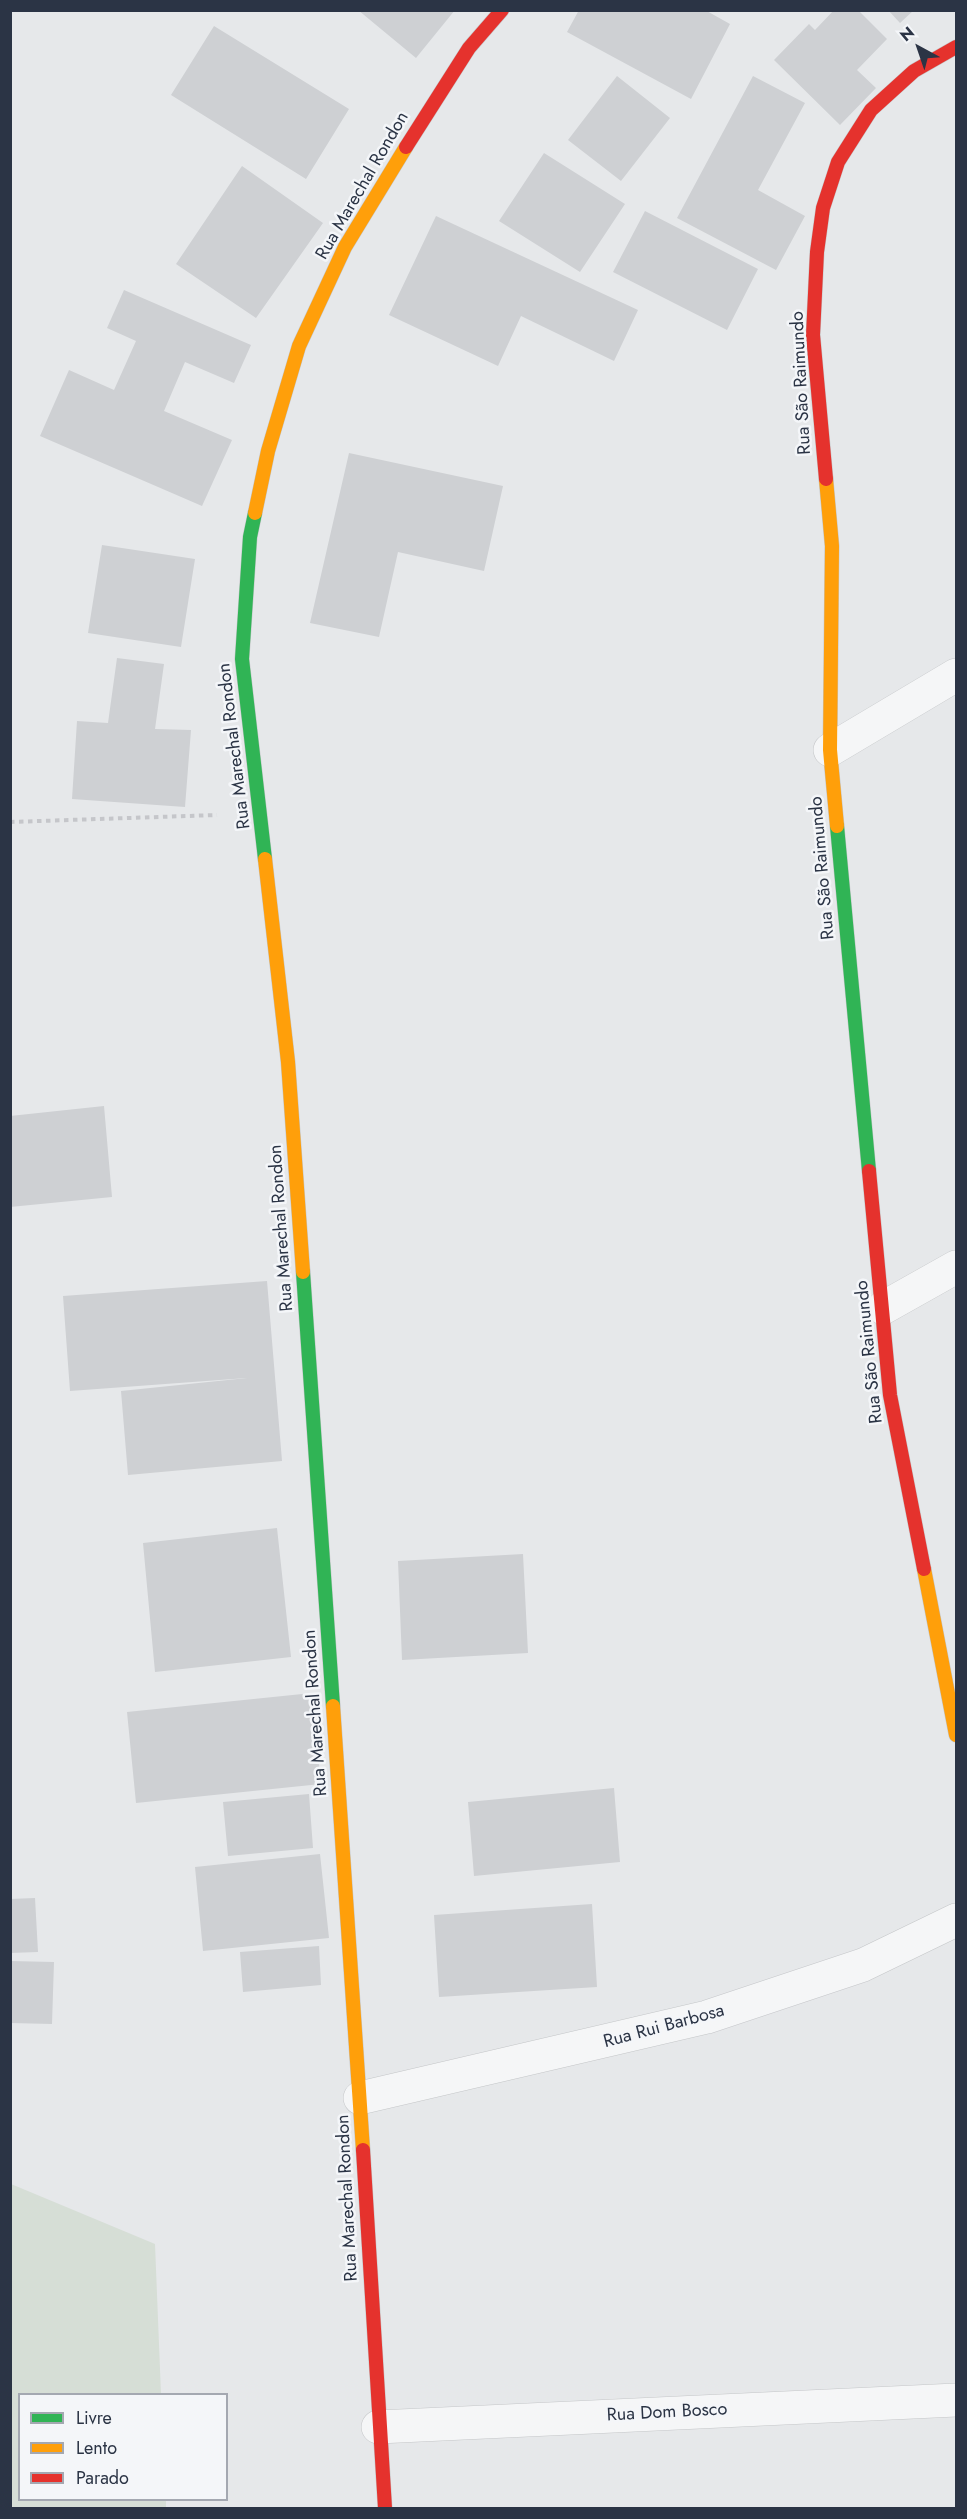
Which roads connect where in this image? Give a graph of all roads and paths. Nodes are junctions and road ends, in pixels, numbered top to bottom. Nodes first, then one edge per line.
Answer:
1 (501, 10) edge
2 (957, 47) edge
3 (957, 675) edge
4 (830, 750) junction
5 (262, 814) junction
6 (10, 822) edge
7 (957, 1267) edge
8 (883, 1308) junction
9 (957, 1735) edge
10 (957, 1920) edge
11 (360, 2098) junction
12 (957, 2400) edge
13 (378, 2427) junction
14 (384, 2508) edge

1 - 5 street, Rua Marechal Rondon
2 - 4 street, Rua São Raimundo
3 - 4 street
4 - 8 street, Rua São Raimundo
5 - 6 path
5 - 11 street, Rua Marechal Rondon
7 - 8 street
8 - 9 street, Rua São Raimundo
10 - 11 street, Rua Rui Barbosa
11 - 13 street, Rua Marechal Rondon
12 - 13 street, Rua Dom Bosco
13 - 14 street, Rua Marechal Rondon

